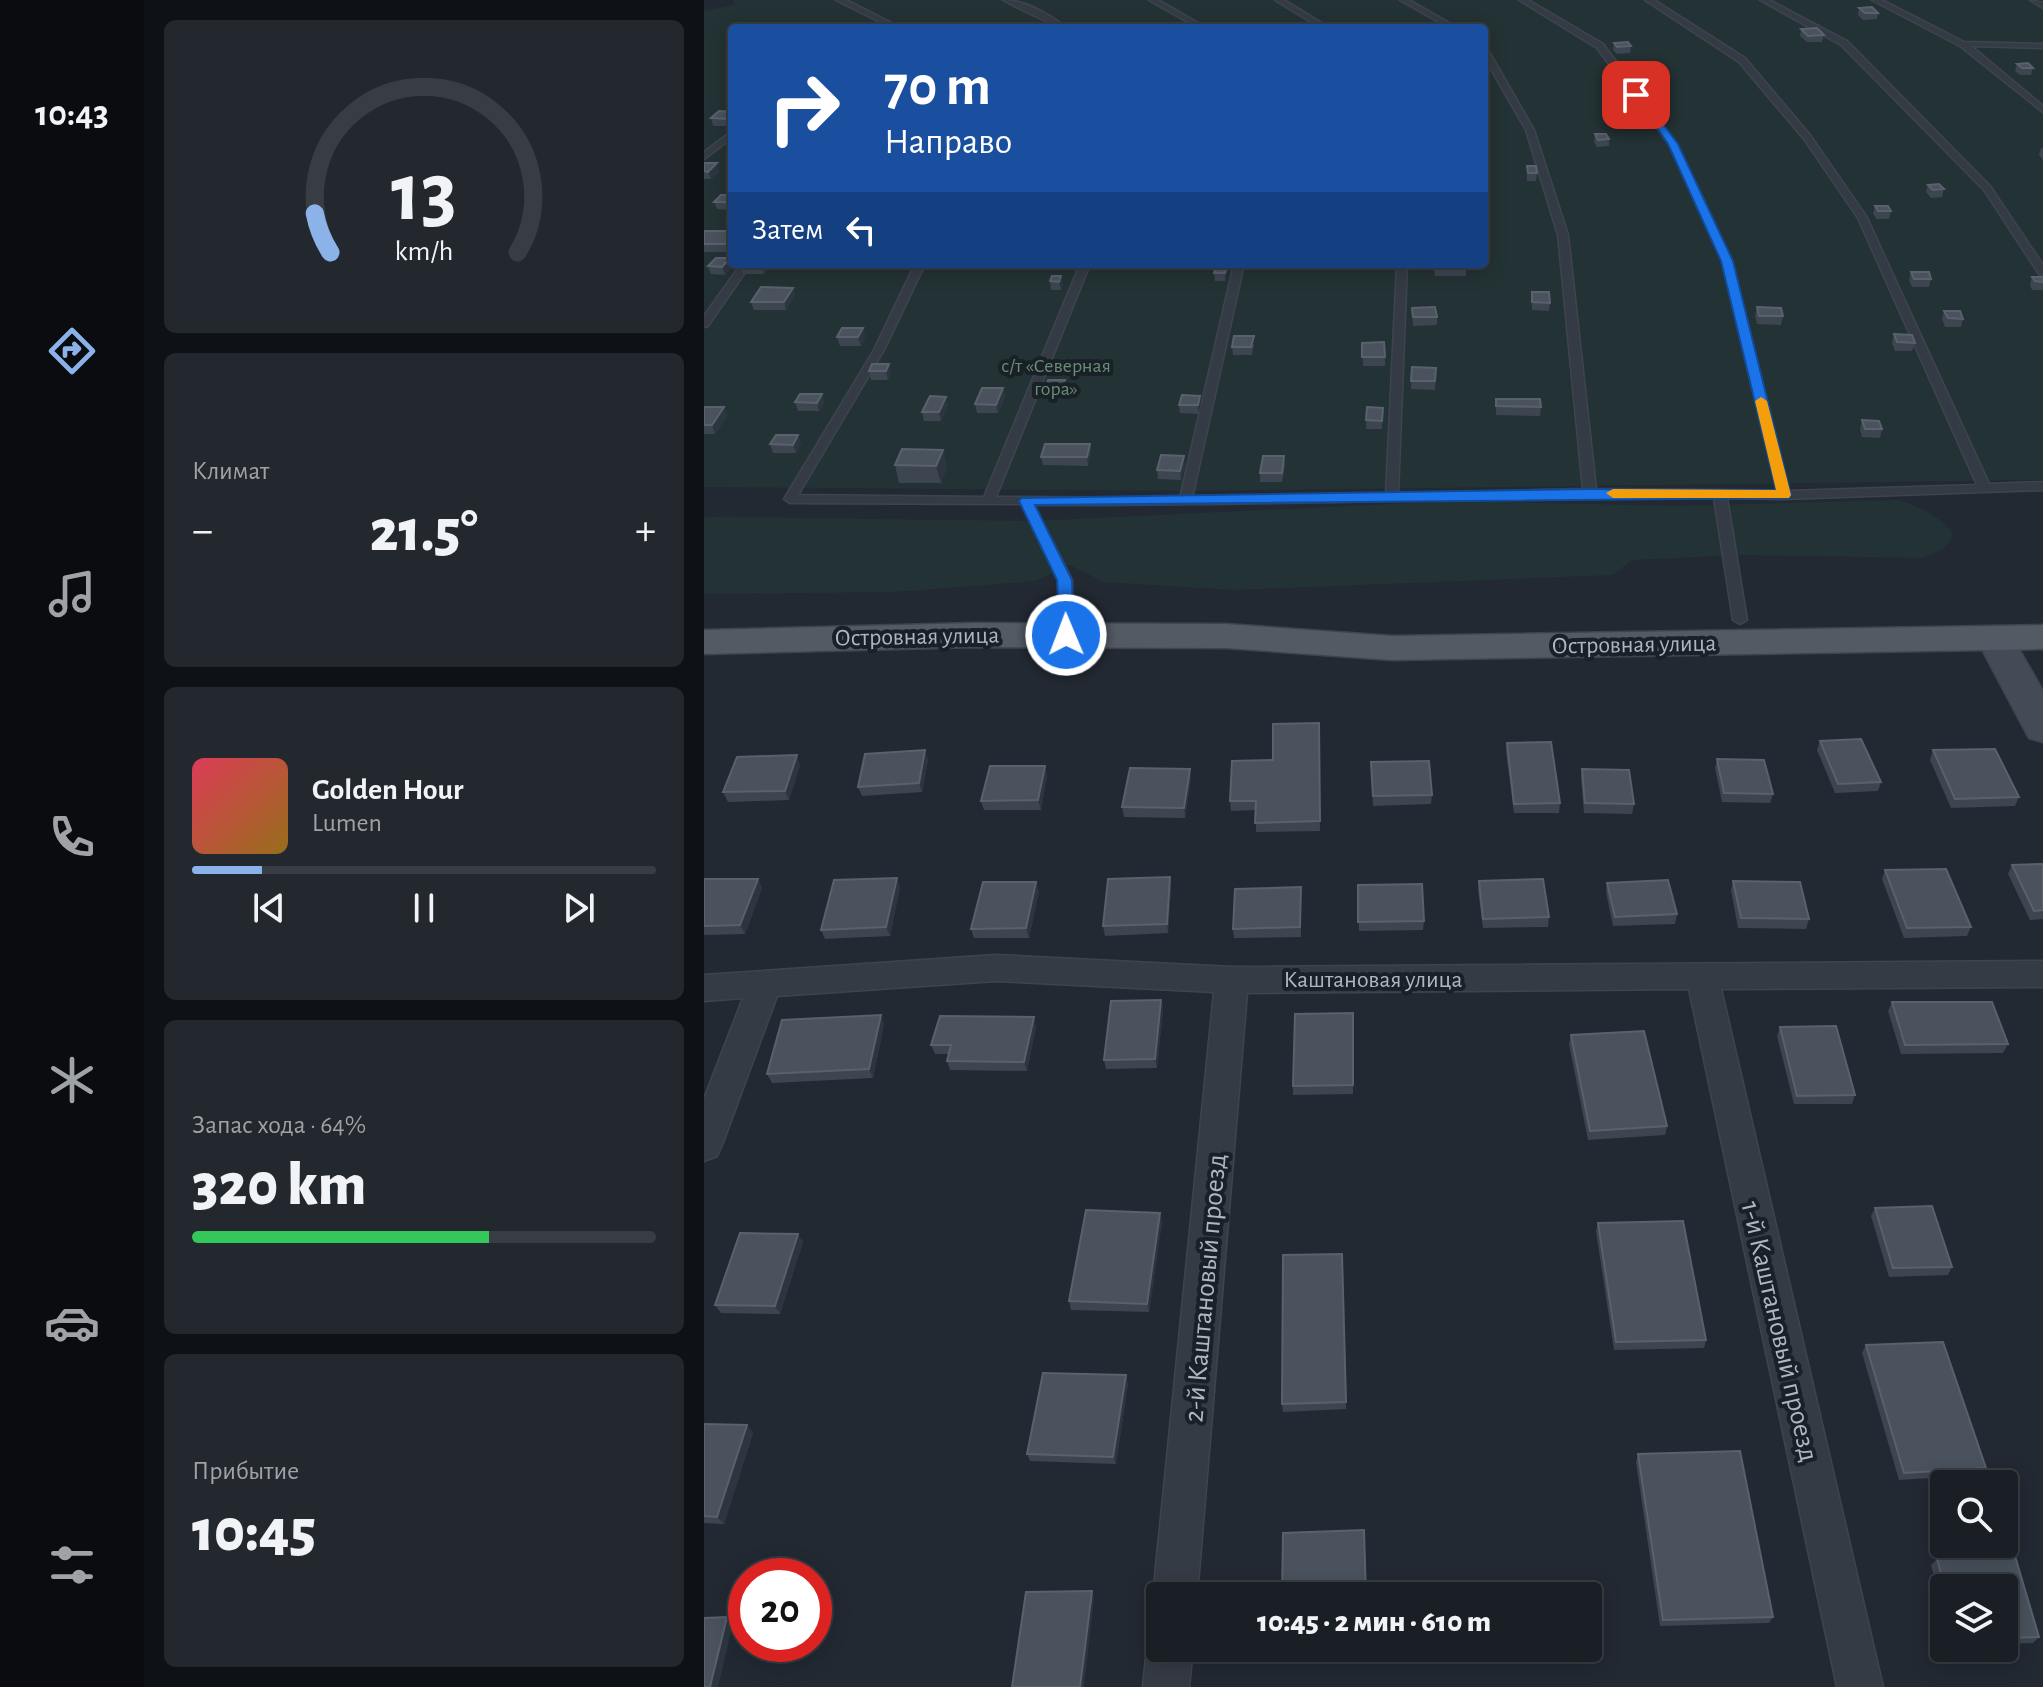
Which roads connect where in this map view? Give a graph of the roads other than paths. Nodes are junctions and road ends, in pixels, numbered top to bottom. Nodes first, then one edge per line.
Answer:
1 (840, 0) edge
2 (1007, 0) edge
3 (1153, 0) edge
4 (1279, 0) edge
5 (1404, 0) edge
6 (1523, 0) edge
7 (1649, 0) edge
8 (1764, 0) edge
9 (1876, 0) edge
10 (2034, 0) edge
11 (2043, 6) edge
12 (890, 24) edge
13 (1057, 24) edge
14 (1196, 24) edge
15 (1319, 24) edge
16 (1447, 24) edge
17 (1963, 44) junction
18 (2043, 46) edge
19 (1488, 57) edge
20 (2043, 110) edge
21 (728, 137) edge
22 (704, 156) edge
23 (743, 268) edge
24 (918, 268) edge
25 (1083, 268) edge
26 (1238, 268) edge
27 (1402, 268) edge
28 (2043, 272) edge
29 (704, 324) edge
30 (2043, 486) edge
31 (1985, 488) junction
32 (1590, 493) junction
33 (1720, 495) junction
34 (1784, 495) junction
35 (1392, 496) junction
36 (988, 501) junction
37 (1026, 501) junction
38 (1185, 502) junction
39 (2043, 614) edge
40 (1740, 620) junction
41 (1066, 635) junction
42 (1226, 636) junction
43 (2043, 637) edge
44 (1995, 638) junction
45 (704, 642) edge
46 (2043, 728) edge
47 (2043, 974) edge
48 (1702, 976) junction
49 (1232, 980) junction
50 (764, 986) junction
51 (704, 988) edge
52 (704, 1145) edge
53 (1176, 1582) edge
54 (1169, 1662) edge
55 (1166, 1687) edge
56 (1860, 1687) edge

1 - 12 lane
2 - 13 lane
3 - 14 lane
4 - 15 lane
5 - 16 lane
6 - 34 lane
7 - 31 lane
8 - 28 lane
9 - 17 lane
10 - 11 lane
17 - 18 lane
17 - 20 lane
19 - 32 lane
21 - 22 lane
23 - 29 lane
24 - 36 lane
25 - 36 lane
26 - 38 lane
27 - 35 lane
30 - 31 lane
31 - 34 lane
32 - 33 lane
32 - 35 lane
33 - 34 lane
33 - 40 lane
35 - 38 lane
36 - 37 lane
37 - 38 lane
37 - 41 lane
39 - 40 main road, Островная улица
40 - 42 main road, Островная улица
41 - 42 main road, Островная улица
41 - 45 main road, Островная улица
42 - 44 main road, Островная улица
43 - 44 main road, Островная улица
44 - 46 street
47 - 48 street, Каштановая улица
48 - 49 street, Каштановая улица
48 - 56 street, 1-й Каштановый проезд
49 - 50 street, Каштановая улица
49 - 53 street, 2-й Каштановый проезд
50 - 51 street, Каштановая улица
50 - 52 street
54 - 55 street

